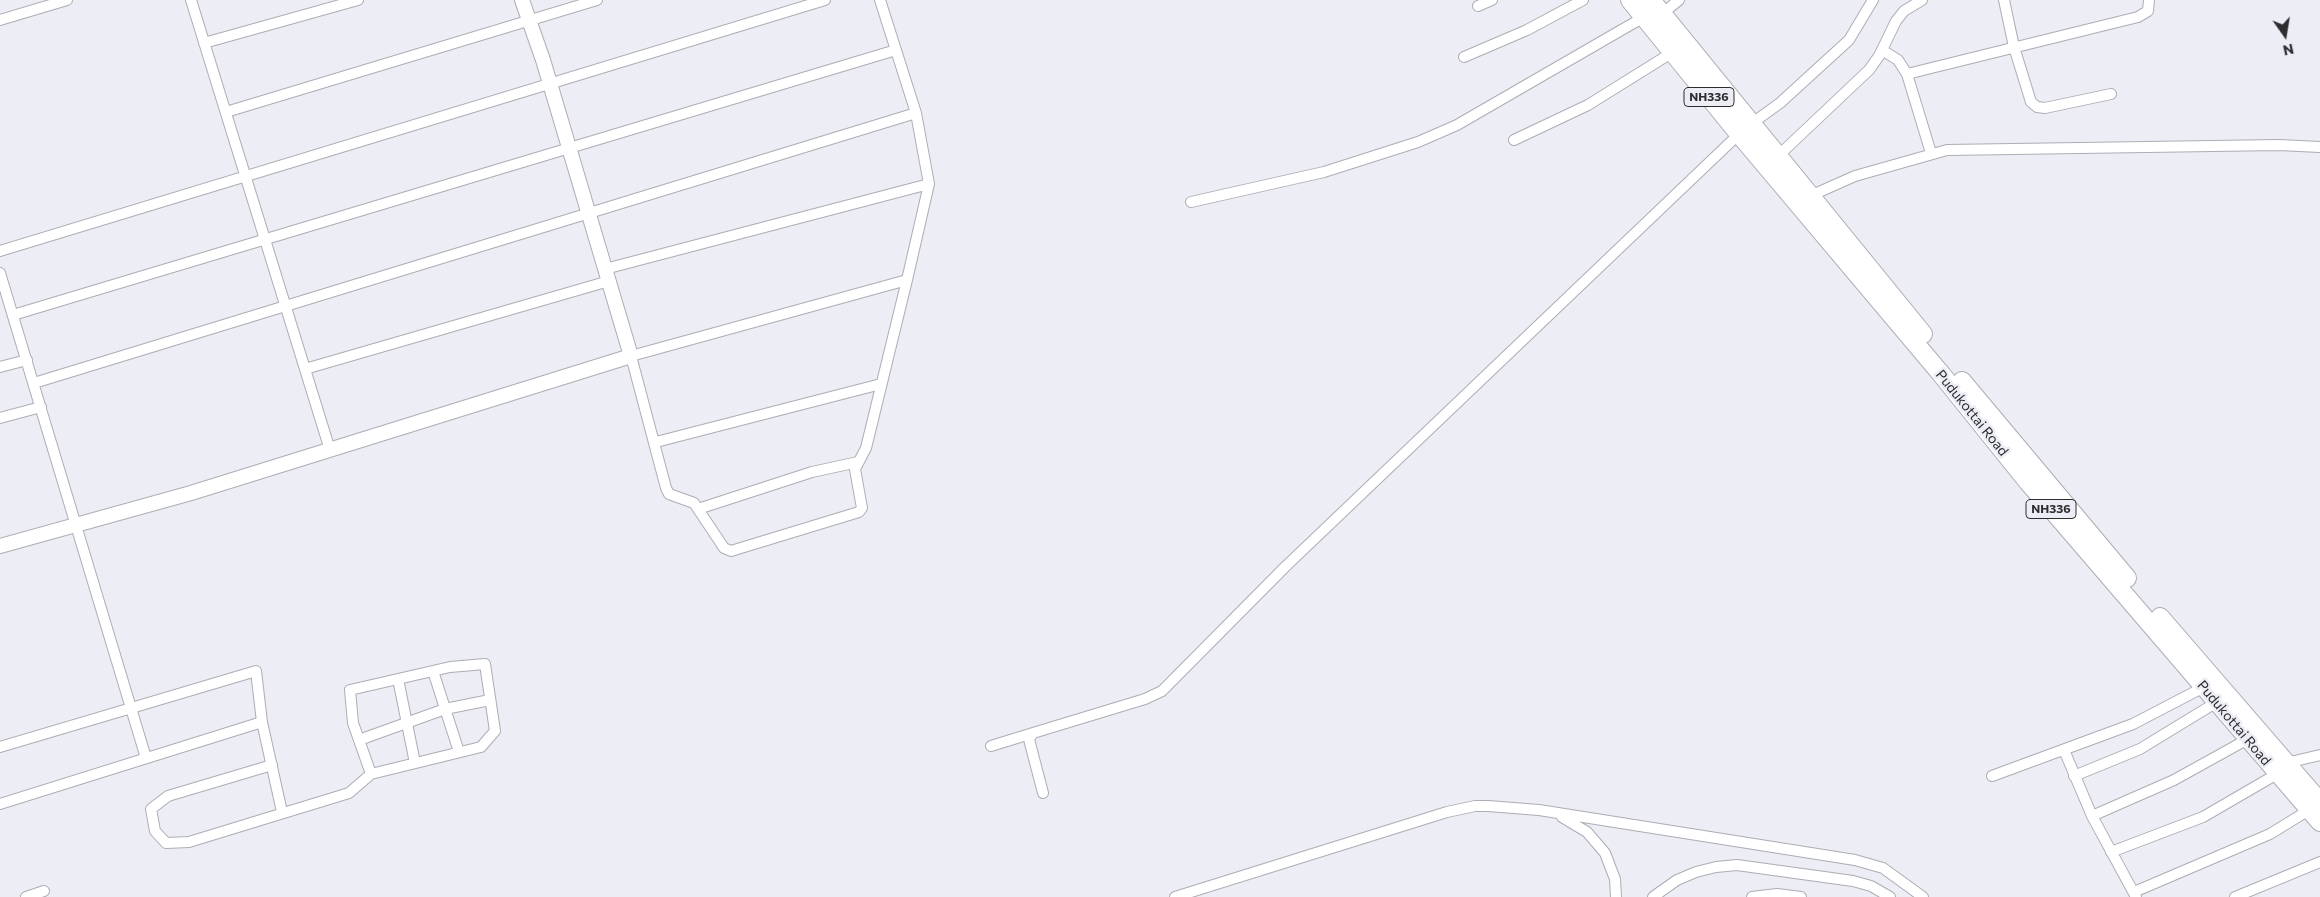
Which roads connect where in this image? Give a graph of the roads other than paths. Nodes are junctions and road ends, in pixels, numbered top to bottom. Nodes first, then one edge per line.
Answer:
1 (67, 0) edge
2 (191, 0) edge
3 (358, 0) edge
4 (522, 0) edge
5 (597, 0) edge
6 (825, 0) edge
7 (880, 0) edge
8 (1492, 0) edge
9 (1583, 0) edge
10 (1630, 0) edge
11 (1650, 0) edge
12 (1679, 0) edge
13 (1873, 0) edge
14 (1922, 0) edge
15 (2004, 0) edge
16 (2149, 0) edge
17 (1478, 6) dead end
18 (1662, 14) junction
19 (1644, 18) junction
20 (0, 20) edge
21 (530, 22) junction
22 (204, 43) junction
23 (2014, 47) junction
24 (896, 50) junction
25 (1882, 50) junction
26 (1673, 52) junction
27 (1464, 56) dead end
28 (1907, 74) junction
29 (550, 84) junction
30 (2111, 94) dead end
31 (226, 112) junction
32 (916, 113) junction
33 (1745, 129) junction
34 (1514, 140) dead end
35 (2320, 147) edge
36 (569, 149) junction
37 (1931, 153) junction
38 (1778, 156) junction
39 (246, 176) junction
40 (929, 184) junction
41 (1810, 196) junction
42 (1191, 202) dead end
43 (588, 213) junction
44 (265, 240) junction
45 (0, 251) edge
46 (0, 273) edge
47 (607, 275) junction
48 (907, 280) junction
49 (286, 306) junction
50 (13, 316) junction
51 (631, 356) junction
52 (26, 360) junction
53 (0, 367) edge
54 (305, 369) junction
55 (34, 383) junction
56 (881, 384) junction
57 (41, 407) junction
58 (0, 418) edge
59 (656, 442) junction
60 (330, 450) junction
61 (858, 462) junction
62 (698, 508) junction
63 (77, 523) junction
64 (0, 546) edge
65 (433, 671) junction
66 (398, 679) junction
67 (2204, 688) junction
68 (490, 700) junction
69 (2217, 702) junction
70 (131, 707) junction
71 (445, 709) junction
72 (262, 722) junction
73 (407, 722) junction
74 (1033, 733) junction
75 (2248, 739) junction
76 (359, 740) junction
77 (991, 746) dead end
78 (0, 747) edge
79 (2064, 750) junction
80 (459, 752) junction
81 (2320, 755) edge
82 (146, 758) junction
83 (415, 763) junction
84 (272, 765) junction
85 (2282, 769) junction
86 (371, 774) junction
87 (1992, 776) dead end
88 (2074, 776) junction
89 (1043, 793) dead end
90 (0, 804) edge
91 (1539, 810) junction
92 (2316, 811) edge
93 (282, 812) junction
94 (2092, 816) junction
95 (2112, 852) junction
96 (2320, 862) edge
97 (44, 892) dead end
98 (1179, 895) edge
99 (2135, 895) edge
100 (26, 897) edge
101 (1169, 897) edge
102 (1616, 897) edge
103 (1654, 897) edge
104 (1752, 897) edge
105 (1801, 897) edge
106 (1890, 897) edge
107 (1923, 897) edge
108 (2235, 897) edge

1 - 20 street
2 - 22 street
3 - 22 street
4 - 21 street
5 - 21 street
6 - 29 street
7 - 24 street
8 - 17 street
9 - 27 street
10 - 19 highway, Pudukottai Road / NH336
11 - 18 highway, Pudukottai Road / NH336
12 - 18 street
13 - 33 street
14 - 25 street
15 - 23 street
16 - 23 street
18 - 33 highway, Pudukottai Road / NH336
19 - 26 highway, Pudukottai Road / NH336
19 - 42 street
21 - 29 street
21 - 31 street
22 - 31 street
23 - 28 street
23 - 30 street
24 - 32 street
24 - 36 street
25 - 28 street
25 - 38 street
26 - 33 highway, Pudukottai Road / NH336
26 - 34 street
28 - 37 street
29 - 36 street
29 - 39 street
31 - 39 street
32 - 40 street
32 - 43 street
33 - 38 highway, Pudukottai Road / NH336
33 - 67 highway, Pudukottai Road / NH336
33 - 74 street
35 - 37 street
36 - 43 street
36 - 44 street
37 - 41 street
38 - 41 highway, Pudukottai Road / NH336
39 - 44 street
39 - 45 street
40 - 47 street
40 - 48 street
41 - 85 highway, Pudukottai Road / NH336
43 - 47 street
43 - 49 street
44 - 49 street
44 - 50 street
46 - 50 street
47 - 51 street
47 - 54 street
48 - 51 street
48 - 56 street
49 - 54 street
49 - 55 street
50 - 52 street
51 - 59 street
51 - 60 street
52 - 53 street
52 - 55 street
54 - 60 street
55 - 57 street
56 - 59 street
56 - 61 street
57 - 58 street
57 - 63 street
59 - 62 street
60 - 63 street
61 - 62 street
61 - 62 street
63 - 64 street
63 - 70 street
65 - 66 street
65 - 68 street
65 - 71 street
66 - 73 street
66 - 76 street
67 - 69 highway, Pudukottai Road / NH336
67 - 79 street
68 - 71 street
68 - 80 street
69 - 75 highway, Pudukottai Road / NH336
69 - 88 street
70 - 72 street
70 - 78 street
70 - 82 street
71 - 73 street
71 - 80 street
72 - 82 street
72 - 84 street
73 - 76 street
73 - 83 street
74 - 77 street
74 - 89 street
75 - 85 highway, Pudukottai Road / NH336
75 - 94 street
76 - 86 street
79 - 87 street
79 - 88 street
80 - 83 street
81 - 85 street
82 - 90 street
83 - 86 street
84 - 93 street
84 - 93 street
85 - 92 highway, Pudukottai Road / NH336
85 - 95 street
86 - 93 street
88 - 94 street
91 - 98 street
91 - 102 street
91 - 107 street
92 - 99 street
94 - 95 street
95 - 99 street
96 - 108 street
97 - 100 street
98 - 101 street
103 - 106 street
104 - 105 street

